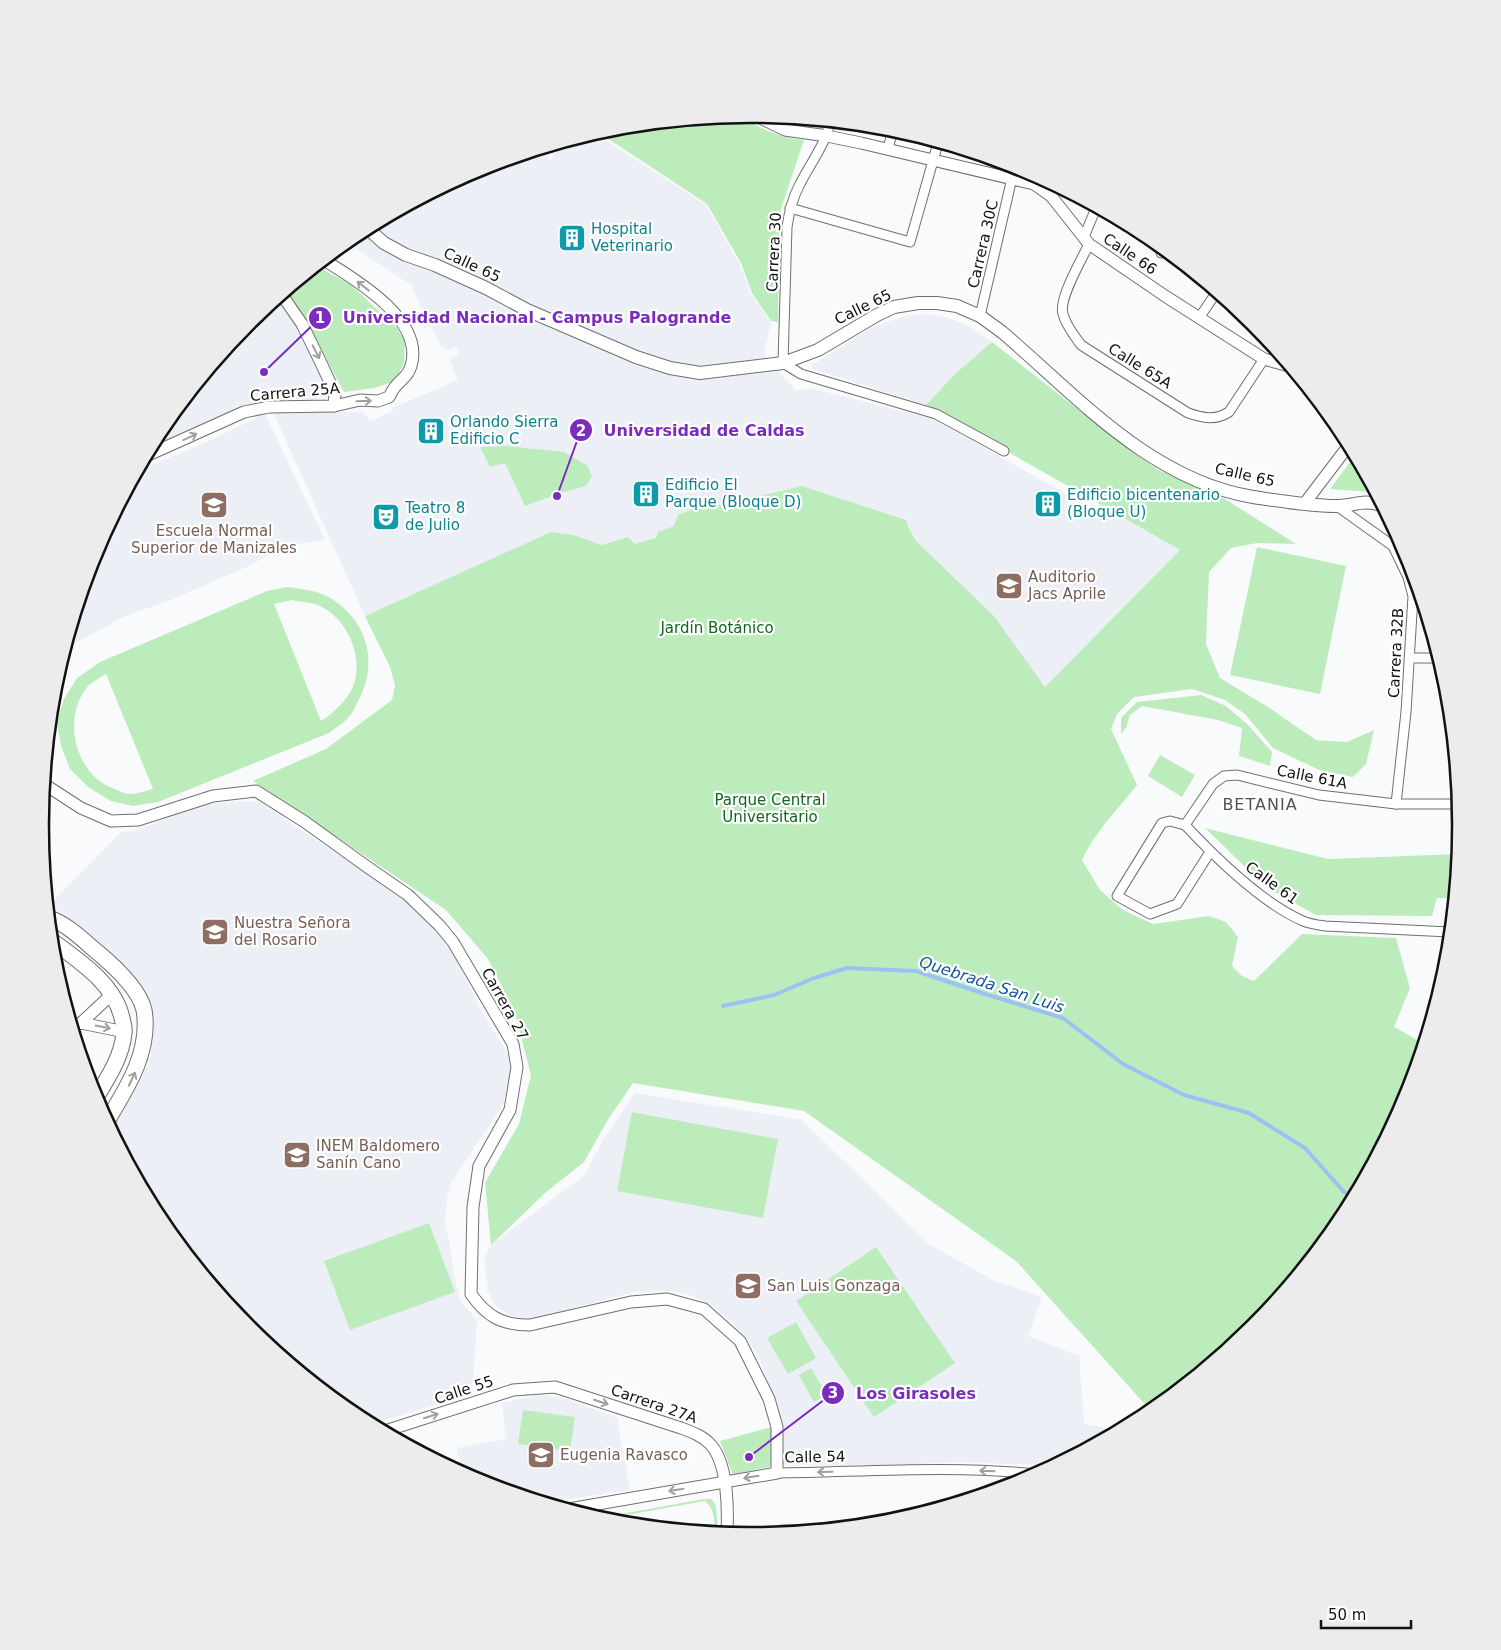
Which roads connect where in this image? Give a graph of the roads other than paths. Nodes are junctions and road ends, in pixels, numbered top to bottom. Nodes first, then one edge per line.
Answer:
1 (772, 124) edge
2 (829, 128) edge
3 (827, 136) junction
4 (891, 138) edge
5 (937, 148) edge
6 (888, 149) junction
7 (934, 160) junction
8 (1012, 178) junction
9 (790, 208) junction
10 (1094, 214) edge
11 (373, 234) edge
12 (1086, 241) junction
13 (330, 263) edge
14 (1213, 297) edge
15 (285, 300) edge
16 (980, 316) junction
17 (1200, 318) junction
18 (1264, 359) junction
19 (783, 363) junction
20 (1279, 363) edge
21 (334, 406) junction
22 (157, 451) edge
23 (1004, 451) dead end
24 (1344, 451) edge
25 (1373, 502) edge
26 (1305, 503) junction
27 (1337, 506) junction
28 (1403, 566) edge
29 (1411, 588) edge
30 (1410, 658) junction
31 (1432, 658) edge
32 (50, 788) edge
33 (1396, 804) junction
34 (1452, 804) edge
35 (1185, 825) junction
36 (1210, 852) junction
37 (56, 922) edge
38 (1444, 932) edge
39 (60, 947) edge
40 (112, 994) junction
41 (78, 1024) edge
42 (78, 1025) edge
43 (125, 1032) junction
44 (101, 1091) edge
45 (111, 1114) edge
46 (555, 1387) joint
47 (393, 1428) edge
48 (1020, 1472) edge
49 (777, 1473) junction
50 (724, 1482) junction
51 (584, 1506) edge
52 (727, 1526) edge

1 - 3 street, Calle 66
2 - 3 street, Carrera 30
3 - 6 street, Calle 66
3 - 9 street, Carrera 30
4 - 6 street
5 - 7 street
6 - 7 street, Calle 66
7 - 8 street, Calle 66
7 - 9 street
8 - 12 street, Calle 66
8 - 16 street, Carrera 30C
9 - 19 street, Carrera 30
10 - 12 street, Calle 65A
11 - 19 main road, Calle 65
12 - 17 street, Calle 66
12 - 18 street, Calle 65A
21 -> 13 street, Carrera 25A
14 - 17 street
15 -> 21 street
16 - 19 main road, Calle 65
16 - 26 main road, Calle 65
17 - 18 street, Calle 66
18 - 20 street, Calle 66
19 - 23 street
22 -> 21 street, Carrera 25A
24 - 26 street
25 - 27 main road, Calle 65
26 - 27 main road, Calle 65
27 - 28 street, Carrera 32B
29 - 30 street, Carrera 32B
30 - 31 street
30 - 33 street, Carrera 32B
32 - 49 street, Carrera 27
33 - 34 street, Calle 61A
33 - 35 street, Calle 61A
35 - 36 street, Calle 61
35 - 36 street
36 - 38 street, Calle 61
45 -> 37 main road
39 - 40 main road
40 - 41 street
40 - 43 main road
42 -> 43 street
43 - 44 main road
47 -> 46 street, Calle 55
46 -> 50 street, Carrera 27A
48 -> 49 street, Calle 54
49 -> 50 street, Calle 54
50 -> 51 street, Calle 54
50 - 52 street, Carrera 27A

